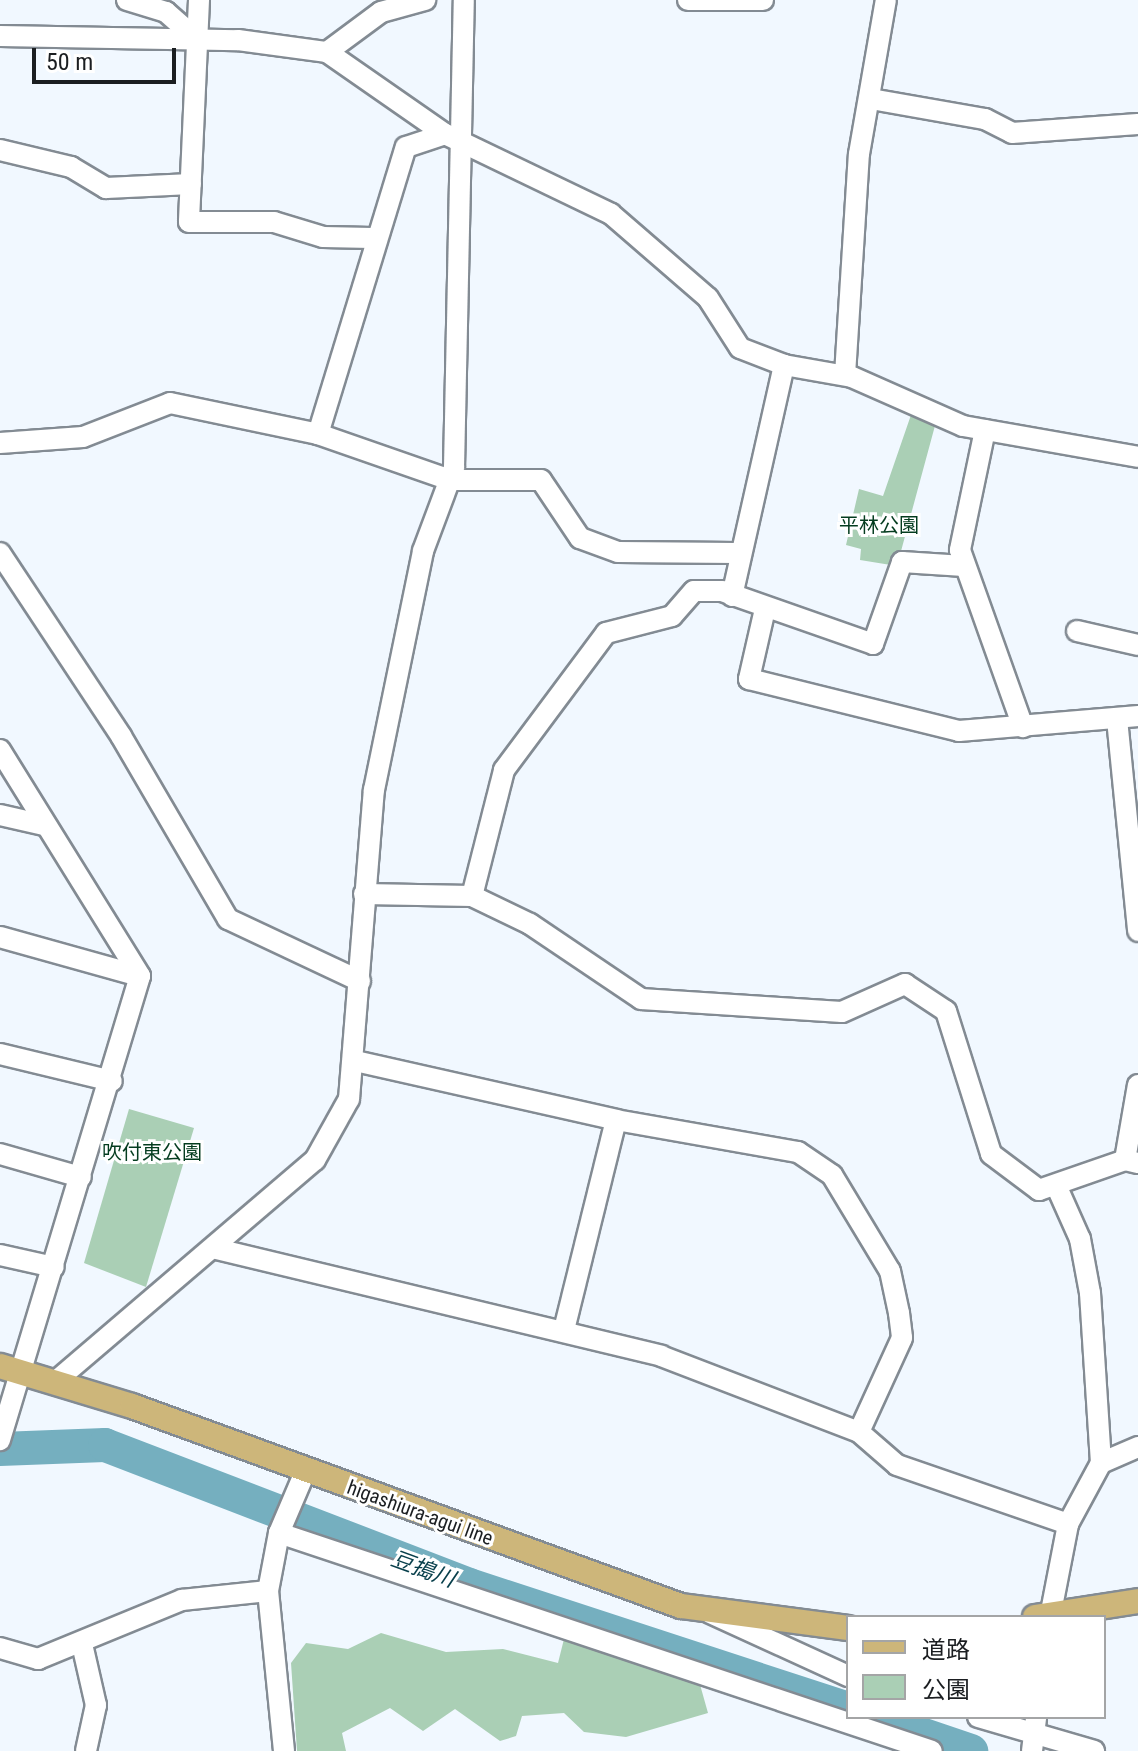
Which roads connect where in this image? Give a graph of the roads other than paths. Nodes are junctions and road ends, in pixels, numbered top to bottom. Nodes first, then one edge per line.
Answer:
1 (127, 0) edge
2 (199, 0) edge
3 (425, 0) edge
4 (464, 0) edge
5 (688, 0) edge
6 (763, 0) edge
7 (886, 0) edge
8 (0, 36) edge
9 (199, 41) junction
10 (327, 52) junction
11 (871, 99) junction
12 (1138, 124) edge
13 (445, 134) junction
14 (466, 145) junction
15 (0, 150) edge
16 (191, 184) junction
17 (372, 238) junction
18 (784, 365) junction
19 (845, 375) junction
20 (985, 430) junction
21 (318, 434) junction
22 (0, 443) edge
23 (1138, 457) edge
24 (450, 480) junction
25 (0, 553) edge
26 (736, 553) junction
27 (964, 566) junction
28 (732, 596) junction
29 (765, 609) junction
30 (1077, 631) dead end
31 (1138, 645) edge
32 (1138, 716) edge
33 (1117, 719) junction
34 (1023, 727) junction
35 (0, 750) edge
36 (0, 815) edge
37 (44, 825) junction
38 (364, 894) junction
39 (472, 896) junction
40 (1137, 910) edge
41 (1138, 931) edge
42 (0, 937) edge
43 (140, 976) junction
44 (360, 981) junction
45 (0, 1054) edge
46 (355, 1061) junction
47 (112, 1081) junction
48 (1138, 1085) edge
49 (616, 1120) junction
50 (0, 1154) edge
51 (1131, 1162) edge
52 (81, 1177) junction
53 (1056, 1185) junction
54 (217, 1249) junction
55 (0, 1255) edge
56 (54, 1267) junction
57 (564, 1330) junction
58 (10, 1372) edge
59 (56, 1381) junction
60 (859, 1432) junction
61 (0, 1440) edge
62 (1138, 1447) edge
63 (1101, 1463) junction
64 (303, 1479) junction
65 (1068, 1524) junction
66 (279, 1533) junction
67 (268, 1591) junction
68 (1138, 1601) edge
69 (704, 1611) junction
70 (1045, 1615) edge
71 (1051, 1615) edge
72 (846, 1628) edge
73 (82, 1644) junction
74 (0, 1648) edge
75 (846, 1675) edge
76 (985, 1719) edge
77 (1034, 1734) edge
78 (86, 1751) edge
79 (284, 1751) edge
80 (932, 1751) edge
81 (1094, 1751) edge

1 - 9 street
2 - 9 street
3 - 10 street
4 - 14 street
5 - 6 street
7 - 11 street
8 - 9 street
9 - 10 street
9 - 16 street
10 - 13 street
11 - 12 street
11 - 19 street
13 - 14 street
13 - 17 street
14 - 18 street
14 - 24 street
15 - 16 street
16 - 17 street
17 - 21 street
18 - 19 street
18 - 26 street
19 - 20 street
20 - 23 street
20 - 27 street
21 - 22 street
21 - 24 street
24 - 26 street
24 - 38 street
25 - 44 street
26 - 28 street
27 - 29 street
27 - 34 street
28 - 29 street
28 - 39 street
29 - 34 street
30 - 31 street
32 - 33 street
33 - 34 street
33 - 40 street
35 - 37 street
36 - 37 street
37 - 43 street
38 - 39 street
38 - 44 street
39 - 53 street
40 - 41 street
42 - 43 street
43 - 47 street
44 - 46 street
45 - 47 street
46 - 49 street
46 - 54 street
47 - 52 street
48 - 51 street
49 - 57 street
49 - 60 street
50 - 52 street
51 - 53 street
52 - 56 street
53 - 63 street
54 - 57 street
54 - 59 street
55 - 56 street
56 - 58 street
57 - 60 street
58 - 59 main road, higashiura-agui line
58 - 61 street
59 - 64 main road, higashiura-agui line
60 - 65 street
62 - 63 street
63 - 65 street
64 - 66 street
64 - 69 main road, higashiura-agui line
65 - 70 street
66 - 67 street
66 - 80 street
67 - 73 street
67 - 79 street
68 - 71 main road
69 - 72 main road, higashiura-agui line
69 - 75 street
73 - 74 street
73 - 78 street
76 - 77 street
77 - 81 street

